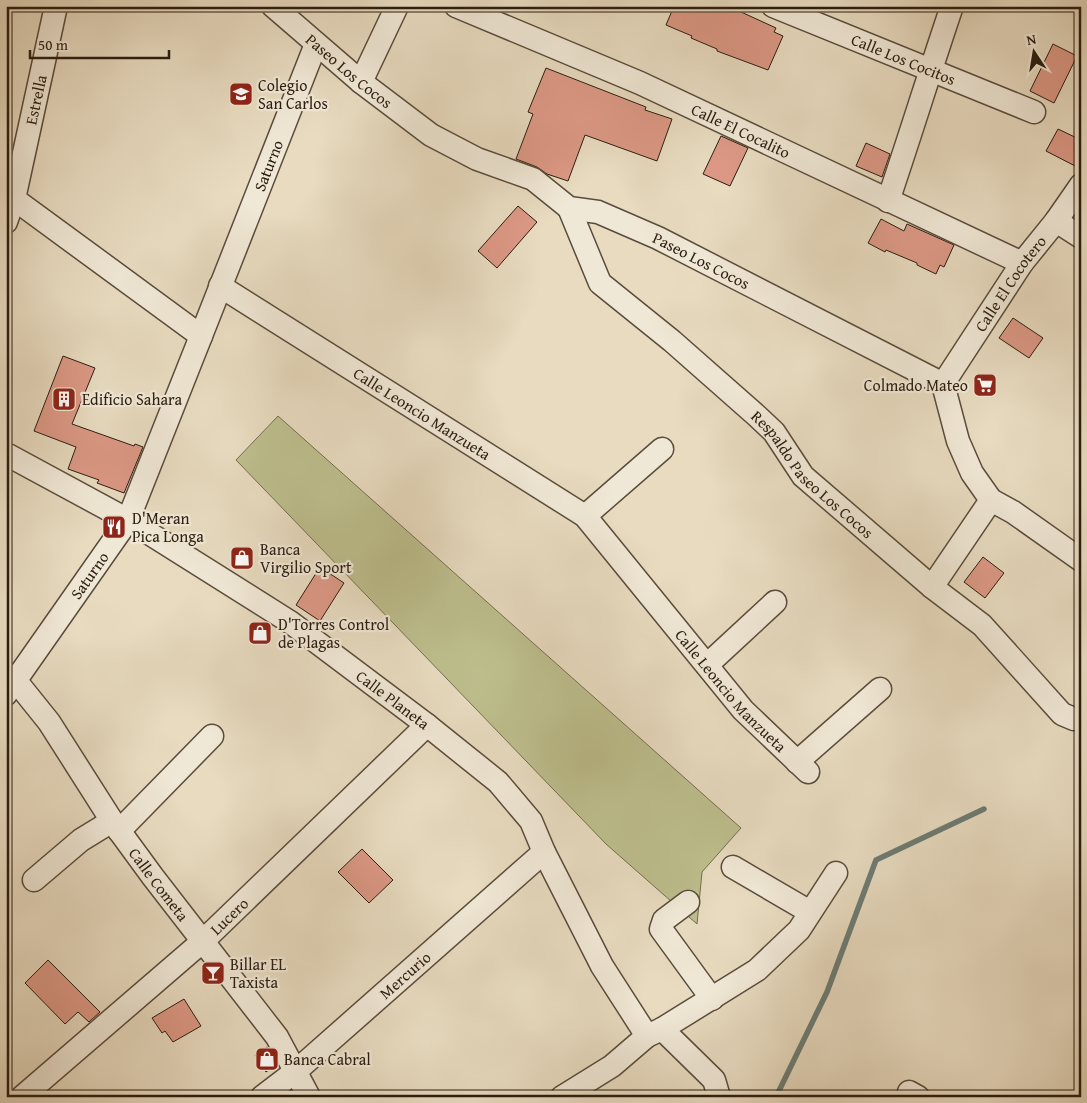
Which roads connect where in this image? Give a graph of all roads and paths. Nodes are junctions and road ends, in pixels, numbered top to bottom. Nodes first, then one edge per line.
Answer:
1 (56, 6) edge
2 (273, 6) edge
3 (398, 6) edge
4 (456, 6) edge
5 (773, 6) edge
6 (952, 6) edge
7 (316, 44) junction
8 (930, 69) junction
9 (361, 82) junction
10 (1034, 112) dead end
11 (1081, 185) edge
12 (10, 196) edge
13 (888, 200) junction
14 (569, 208) junction
15 (1056, 221) junction
16 (6, 222) edge
17 (1081, 237) edge
18 (1022, 263) junction
19 (220, 286) junction
20 (201, 336) junction
21 (942, 384) junction
22 (662, 449) dead end
23 (6, 454) edge
24 (991, 500) junction
25 (585, 516) junction
26 (128, 520) junction
27 (1081, 560) edge
28 (932, 587) junction
29 (775, 602) dead end
30 (707, 665) junction
31 (9, 683) edge
32 (880, 688) dead end
33 (1081, 718) edge
34 (427, 725) junction
35 (212, 736) dead end
36 (116, 826) junction
37 (544, 852) junction
38 (733, 867) dead end
39 (836, 873) dead end
40 (34, 880) dead end
41 (688, 902) dead end
42 (810, 912) junction
43 (203, 941) junction
44 (712, 999) junction
45 (655, 1033) junction
46 (296, 1071) junction
47 (22, 1097) edge
48 (262, 1097) edge
49 (309, 1097) edge
50 (562, 1097) edge
51 (719, 1097) edge

1 - 12 street, Estrella
2 - 7 street, Paseo Los Cocos
3 - 9 street
4 - 13 street, Calle El Cocalito
5 - 8 street, Calle Los Cocitos
6 - 8 street
7 - 9 street, Paseo Los Cocos
7 - 19 street, Saturno
8 - 10 street, Calle Los Cocitos
8 - 13 street
9 - 14 street, Paseo Los Cocos
11 - 15 street, Calle El Cocotero
12 - 16 street, Estrella
12 - 20 street
13 - 18 street, Calle El Cocalito
14 - 21 street, Paseo Los Cocos
14 - 28 street, Respaldo Paseo Los Cocos
15 - 17 street
15 - 18 street, Calle El Cocotero
18 - 21 street, Calle El Cocotero
19 - 20 street
19 - 25 street, Calle Leoncio Manzueta
20 - 26 street, Saturno
21 - 24 street
22 - 25 street
23 - 26 street, Calle Planeta
24 - 27 street
24 - 28 street
25 - 30 street, Calle Leoncio Manzueta
26 - 31 street, Saturno
26 - 34 street, Calle Planeta
28 - 33 street, Respaldo Paseo Los Cocos
29 - 30 street
30 - 32 street, Calle Leoncio Manzueta
31 - 36 street, Calle Cometa
34 - 37 street, Calle Planeta
34 - 43 street, Lucero
35 - 36 street
36 - 40 street
36 - 43 street, Calle Cometa
37 - 45 street, Calle Planeta
37 - 46 street, Mercurio
38 - 42 street
39 - 42 street
41 - 44 street
42 - 44 street
43 - 46 street, Calle Cometa
43 - 47 street, Lucero
44 - 45 street
45 - 50 street
45 - 51 street, Calle Planeta
46 - 48 street, Mercurio
46 - 49 street, Calle Cometa

